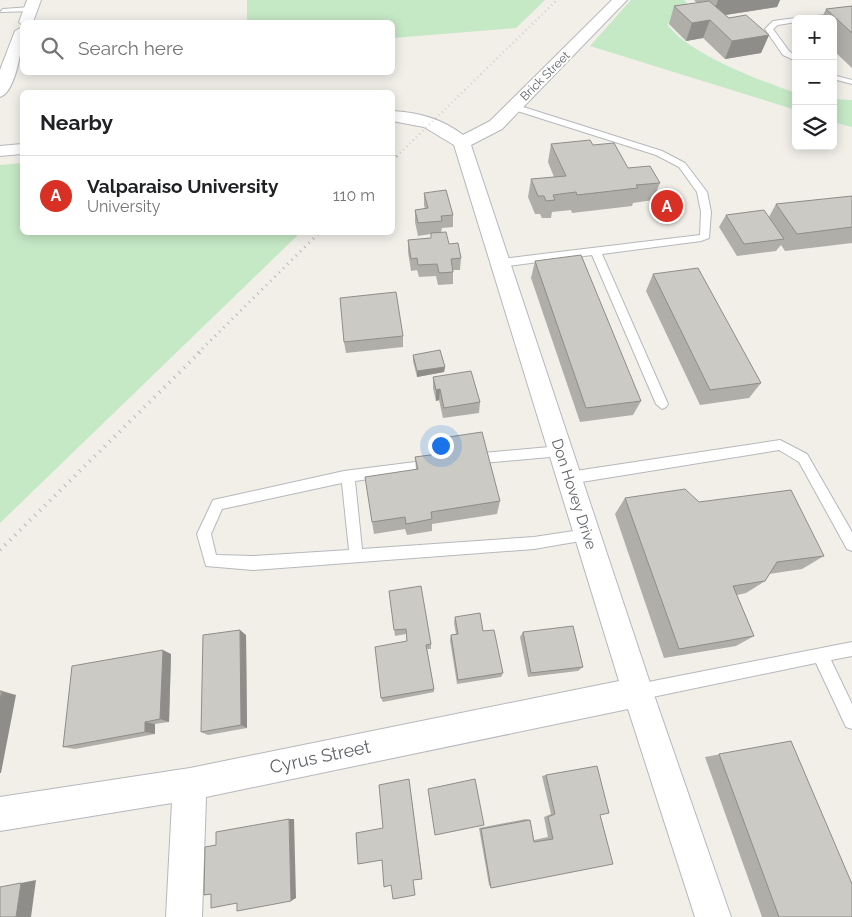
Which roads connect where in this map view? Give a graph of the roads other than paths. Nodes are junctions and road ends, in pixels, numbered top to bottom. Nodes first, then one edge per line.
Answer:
1 (620, 0) edge
2 (3, 11) dead end
3 (30, 11) edge
4 (852, 14) edge
5 (837, 16) edge
6 (792, 21) edge
7 (20, 36) edge
8 (792, 57) edge
9 (837, 78) edge
10 (852, 82) edge
11 (1, 87) edge
12 (514, 107) junction
13 (395, 117) edge
14 (462, 143) junction
15 (20, 149) edge
16 (0, 151) edge
17 (596, 252) junction
18 (501, 264) junction
19 (662, 404) dead end
20 (561, 451) junction
21 (483, 458) edge
22 (444, 463) edge
23 (348, 477) junction
24 (569, 478) junction
25 (588, 536) junction
26 (852, 545) edge
27 (356, 555) junction
28 (852, 649) edge
29 (820, 655) junction
30 (638, 692) junction
31 (852, 721) edge
32 (190, 784) junction
33 (0, 814) edge
34 (184, 917) edge
35 (713, 917) edge

1 - 12 street, Brick Street
2 - 3 lane
4 - 5 lane
6 - 8 lane
7 - 11 street
9 - 10 lane
12 - 14 street, Brick Street
12 - 17 lane
13 - 14 street
14 - 18 street, Don Hovey Drive
15 - 16 street
17 - 18 lane
17 - 19 lane
18 - 20 street, Don Hovey Drive
20 - 21 lane
20 - 24 street, Don Hovey Drive
22 - 23 lane
23 - 27 lane
23 - 27 lane
24 - 25 street, Don Hovey Drive
24 - 26 lane
25 - 27 lane
25 - 30 street, Don Hovey Drive
28 - 29 lane
29 - 30 lane
29 - 31 lane
30 - 32 street, Cyrus Street
30 - 35 street, Don Hovey Drive
32 - 33 street, Cyrus Street
32 - 34 street

